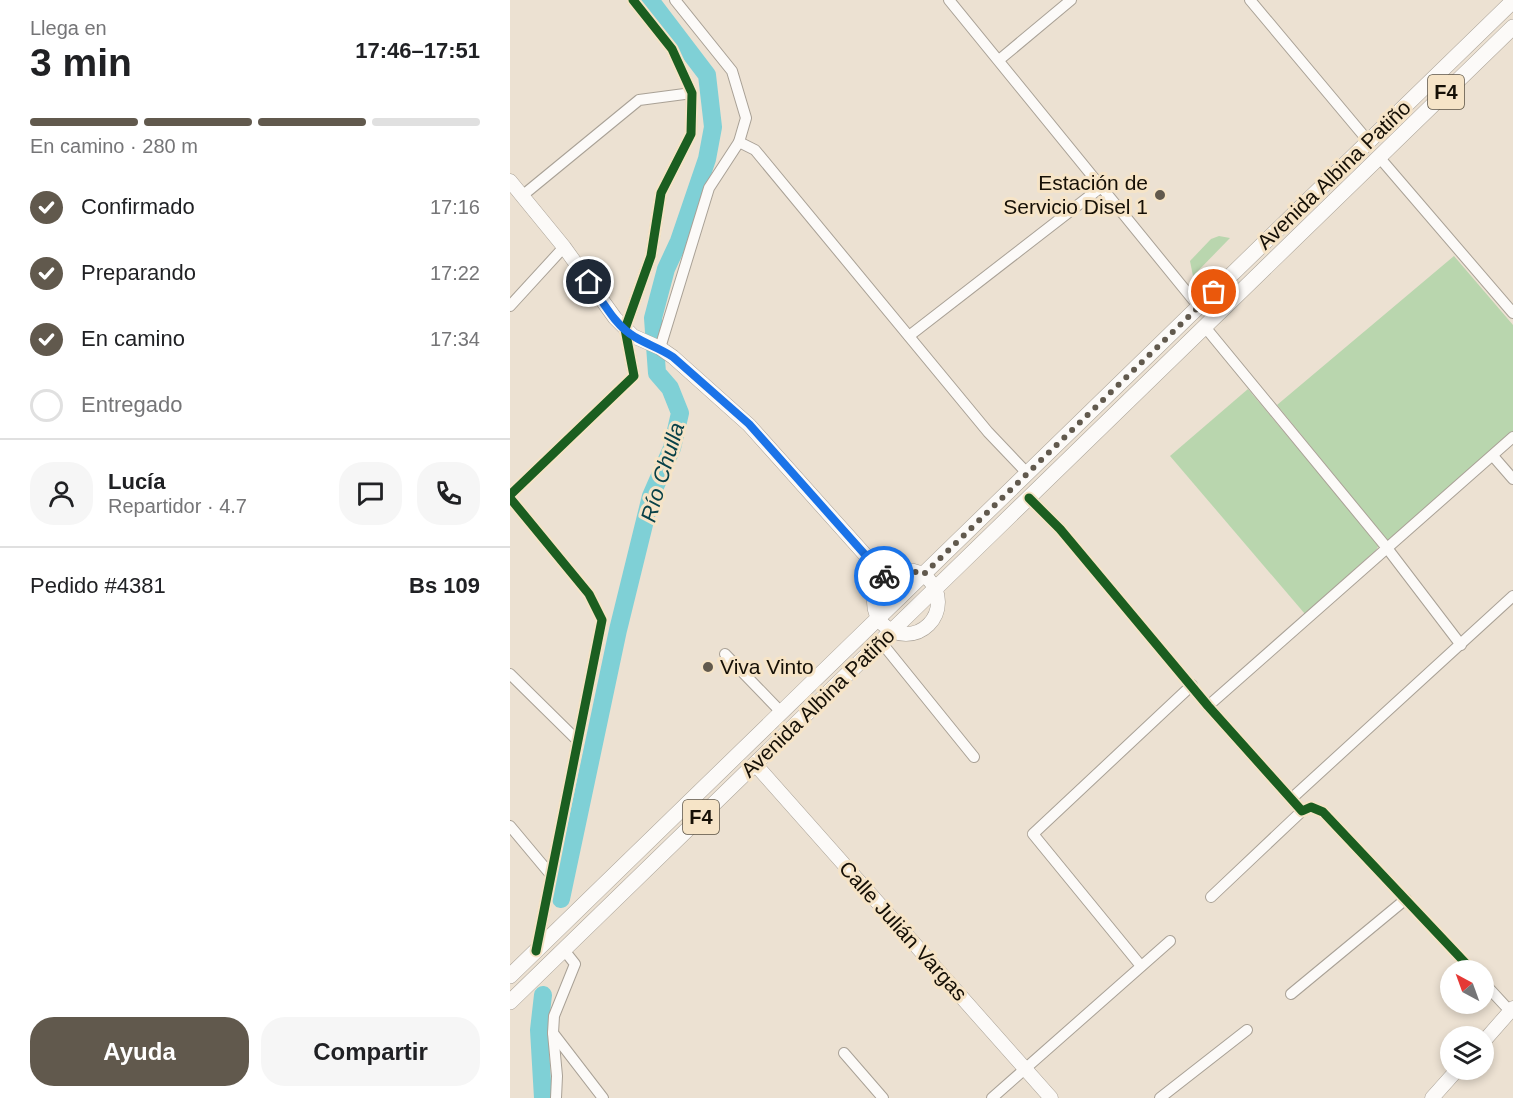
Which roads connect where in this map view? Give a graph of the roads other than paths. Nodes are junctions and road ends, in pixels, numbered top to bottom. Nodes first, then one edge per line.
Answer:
1 (633, 0) edge
2 (675, 0) edge
3 (949, 0) edge
4 (1071, 0) edge
5 (1250, 0) edge
6 (1513, 1) edge
7 (1513, 27) edge
8 (999, 60) junction
9 (692, 93) junction
10 (739, 142) junction
11 (1369, 142) junction
12 (1379, 158) junction
13 (510, 181) edge
14 (1100, 188) junction
15 (522, 196) junction
16 (564, 247) junction
17 (510, 306) edge
18 (1199, 307) junction
19 (1513, 313) edge
20 (1205, 327) junction
21 (625, 329) junction
22 (909, 336) junction
23 (660, 348) junction
24 (1513, 437) edge
25 (1492, 456) junction
26 (1028, 473) junction
27 (1513, 479) edge
28 (510, 496) edge
29 (1029, 498) junction
30 (1387, 548) junction
31 (923, 575) junction
32 (885, 577) junction
33 (935, 589) junction
34 (1513, 596) edge
35 (878, 618) junction
36 (892, 632) junction
37 (881, 642) junction
38 (1461, 645) junction
39 (725, 654) dead end
40 (510, 674) edge
41 (1192, 685) junction
42 (1208, 706) junction
43 (782, 712) junction
44 (578, 741) junction
45 (974, 757) dead end
46 (755, 764) junction
47 (1291, 800) junction
48 (1302, 812) junction
49 (510, 826) edge
50 (551, 875) junction
51 (1210, 897) dead end
52 (1406, 899) junction
53 (1170, 941) dead end
54 (564, 950) junction
55 (536, 951) junction
56 (1463, 960) edge
57 (1141, 966) junction
58 (510, 975) edge
59 (1494, 992) edge
60 (1291, 994) dead end
61 (510, 1002) edge
62 (1511, 1009) edge
63 (1494, 1029) edge
64 (1247, 1030) dead end
65 (553, 1033) junction
66 (844, 1053) dead end
67 (1024, 1068) junction
68 (1448, 1080) edge
69 (556, 1098) edge
70 (603, 1098) edge
71 (883, 1098) edge
72 (992, 1098) edge
73 (1051, 1098) edge
74 (1160, 1098) edge
75 (1432, 1098) edge

1 - 9 street
2 - 10 street
3 - 8 street
4 - 8 street
5 - 11 street
6 - 11 highway, Avenida Albina Patiño / F4
7 - 12 highway, Avenida Albina Patiño / F4
8 - 14 street
9 - 15 street
9 - 21 street
10 - 22 street
10 - 23 street
11 - 18 highway, Avenida Albina Patiño / F4
12 - 19 street
12 - 20 highway, Avenida Albina Patiño / F4
13 - 15 main road
14 - 18 street
14 - 22 street
15 - 16 main road
16 - 17 street
16 - 21 main road
18 - 26 highway, Avenida Albina Patiño / F4
20 - 29 highway, Avenida Albina Patiño / F4
20 - 30 street
21 - 23 main road
21 - 28 street
22 - 26 street
23 - 32 main road
24 - 25 street
25 - 27 street
25 - 30 street
26 - 31 highway, Avenida Albina Patiño / F4
28 - 44 street
29 - 33 highway, Avenida Albina Patiño / F4
29 - 41 street
30 - 38 street
30 - 42 street
31 - 32 main road
31 - 33 main road
31 - 35 highway, Avenida Albina Patiño / F4
32 - 35 main road
33 - 36 highway, Avenida Albina Patiño / F4
33 - 36 main road
34 - 38 street
35 - 36 main road
35 - 43 highway, Avenida Albina Patiño / F4
36 - 37 highway, Avenida Albina Patiño / F4
37 - 45 street
37 - 46 highway, Avenida Albina Patiño / F4
38 - 47 street
39 - 43 street
40 - 44 street
41 - 42 street
41 - 57 street
42 - 47 street
43 - 55 highway, Avenida Albina Patiño / F4
44 - 50 street
46 - 54 highway, Avenida Albina Patiño / F4
46 - 67 main road, Calle Julián Vargas
47 - 48 street
48 - 51 street
48 - 52 street
49 - 50 street
50 - 55 street
52 - 56 street
52 - 60 street
53 - 57 street
54 - 61 highway, Avenida Albina Patiño / F4
54 - 65 street
55 - 58 highway, Avenida Albina Patiño / F4
57 - 67 street
59 - 62 street
62 - 63 main road
64 - 74 street
65 - 69 street
65 - 70 street
66 - 71 street
67 - 72 street
67 - 73 main road, Calle Julián Vargas
68 - 75 main road

